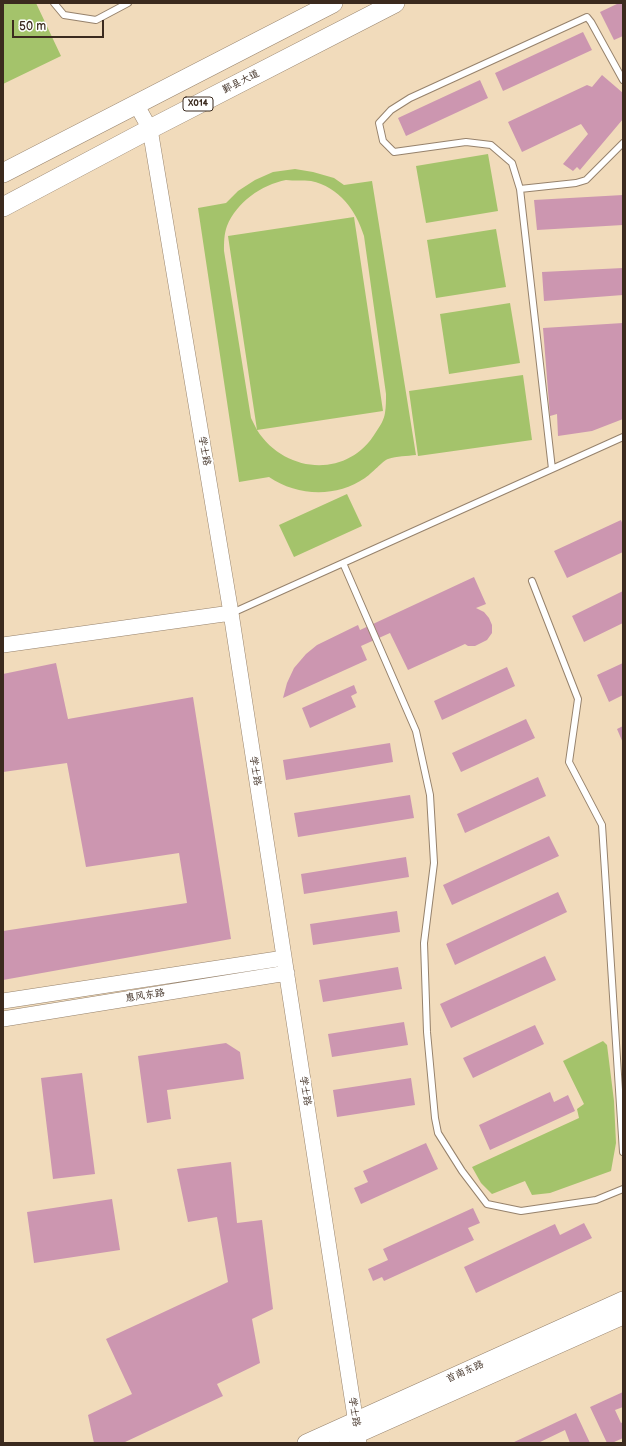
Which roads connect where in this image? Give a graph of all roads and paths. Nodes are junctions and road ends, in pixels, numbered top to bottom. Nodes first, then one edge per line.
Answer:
1 (54, 3) edge
2 (128, 3) edge
3 (333, 3) edge
4 (395, 3) edge
5 (623, 80) edge
6 (136, 104) junction
7 (150, 129) junction
8 (623, 143) edge
9 (3, 173) edge
10 (520, 189) junction
11 (3, 207) edge
12 (623, 437) edge
13 (552, 469) junction
14 (343, 563) junction
15 (532, 581) dead end
16 (231, 613) junction
17 (3, 645) edge
18 (284, 958) junction
19 (287, 973) junction
20 (3, 1001) edge
21 (3, 1019) edge
22 (623, 1152) edge
23 (623, 1189) edge
24 (623, 1300) edge
25 (623, 1316) edge
26 (357, 1433) edge
27 (306, 1443) edge
28 (338, 1443) edge

1 - 2 lane
3 - 6 main road
4 - 7 main road, 鄞县大道 / X014
5 - 10 lane
6 - 7 street, 学士路
6 - 9 main road
7 - 11 main road, 鄞县大道 / X014
7 - 16 street, 学士路
8 - 10 lane
10 - 13 lane
12 - 13 lane
13 - 14 lane
14 - 16 lane
14 - 23 lane
15 - 22 lane
16 - 17 street
16 - 18 street, 学士路
18 - 19 street, 学士路
18 - 20 street, 惠风东路
19 - 21 street, 惠风东路
19 - 26 street, 学士路
24 - 26 main road, 首南东路
25 - 26 main road, 首南东路
26 - 27 main road, 首南东路
26 - 28 main road, 首南东路

